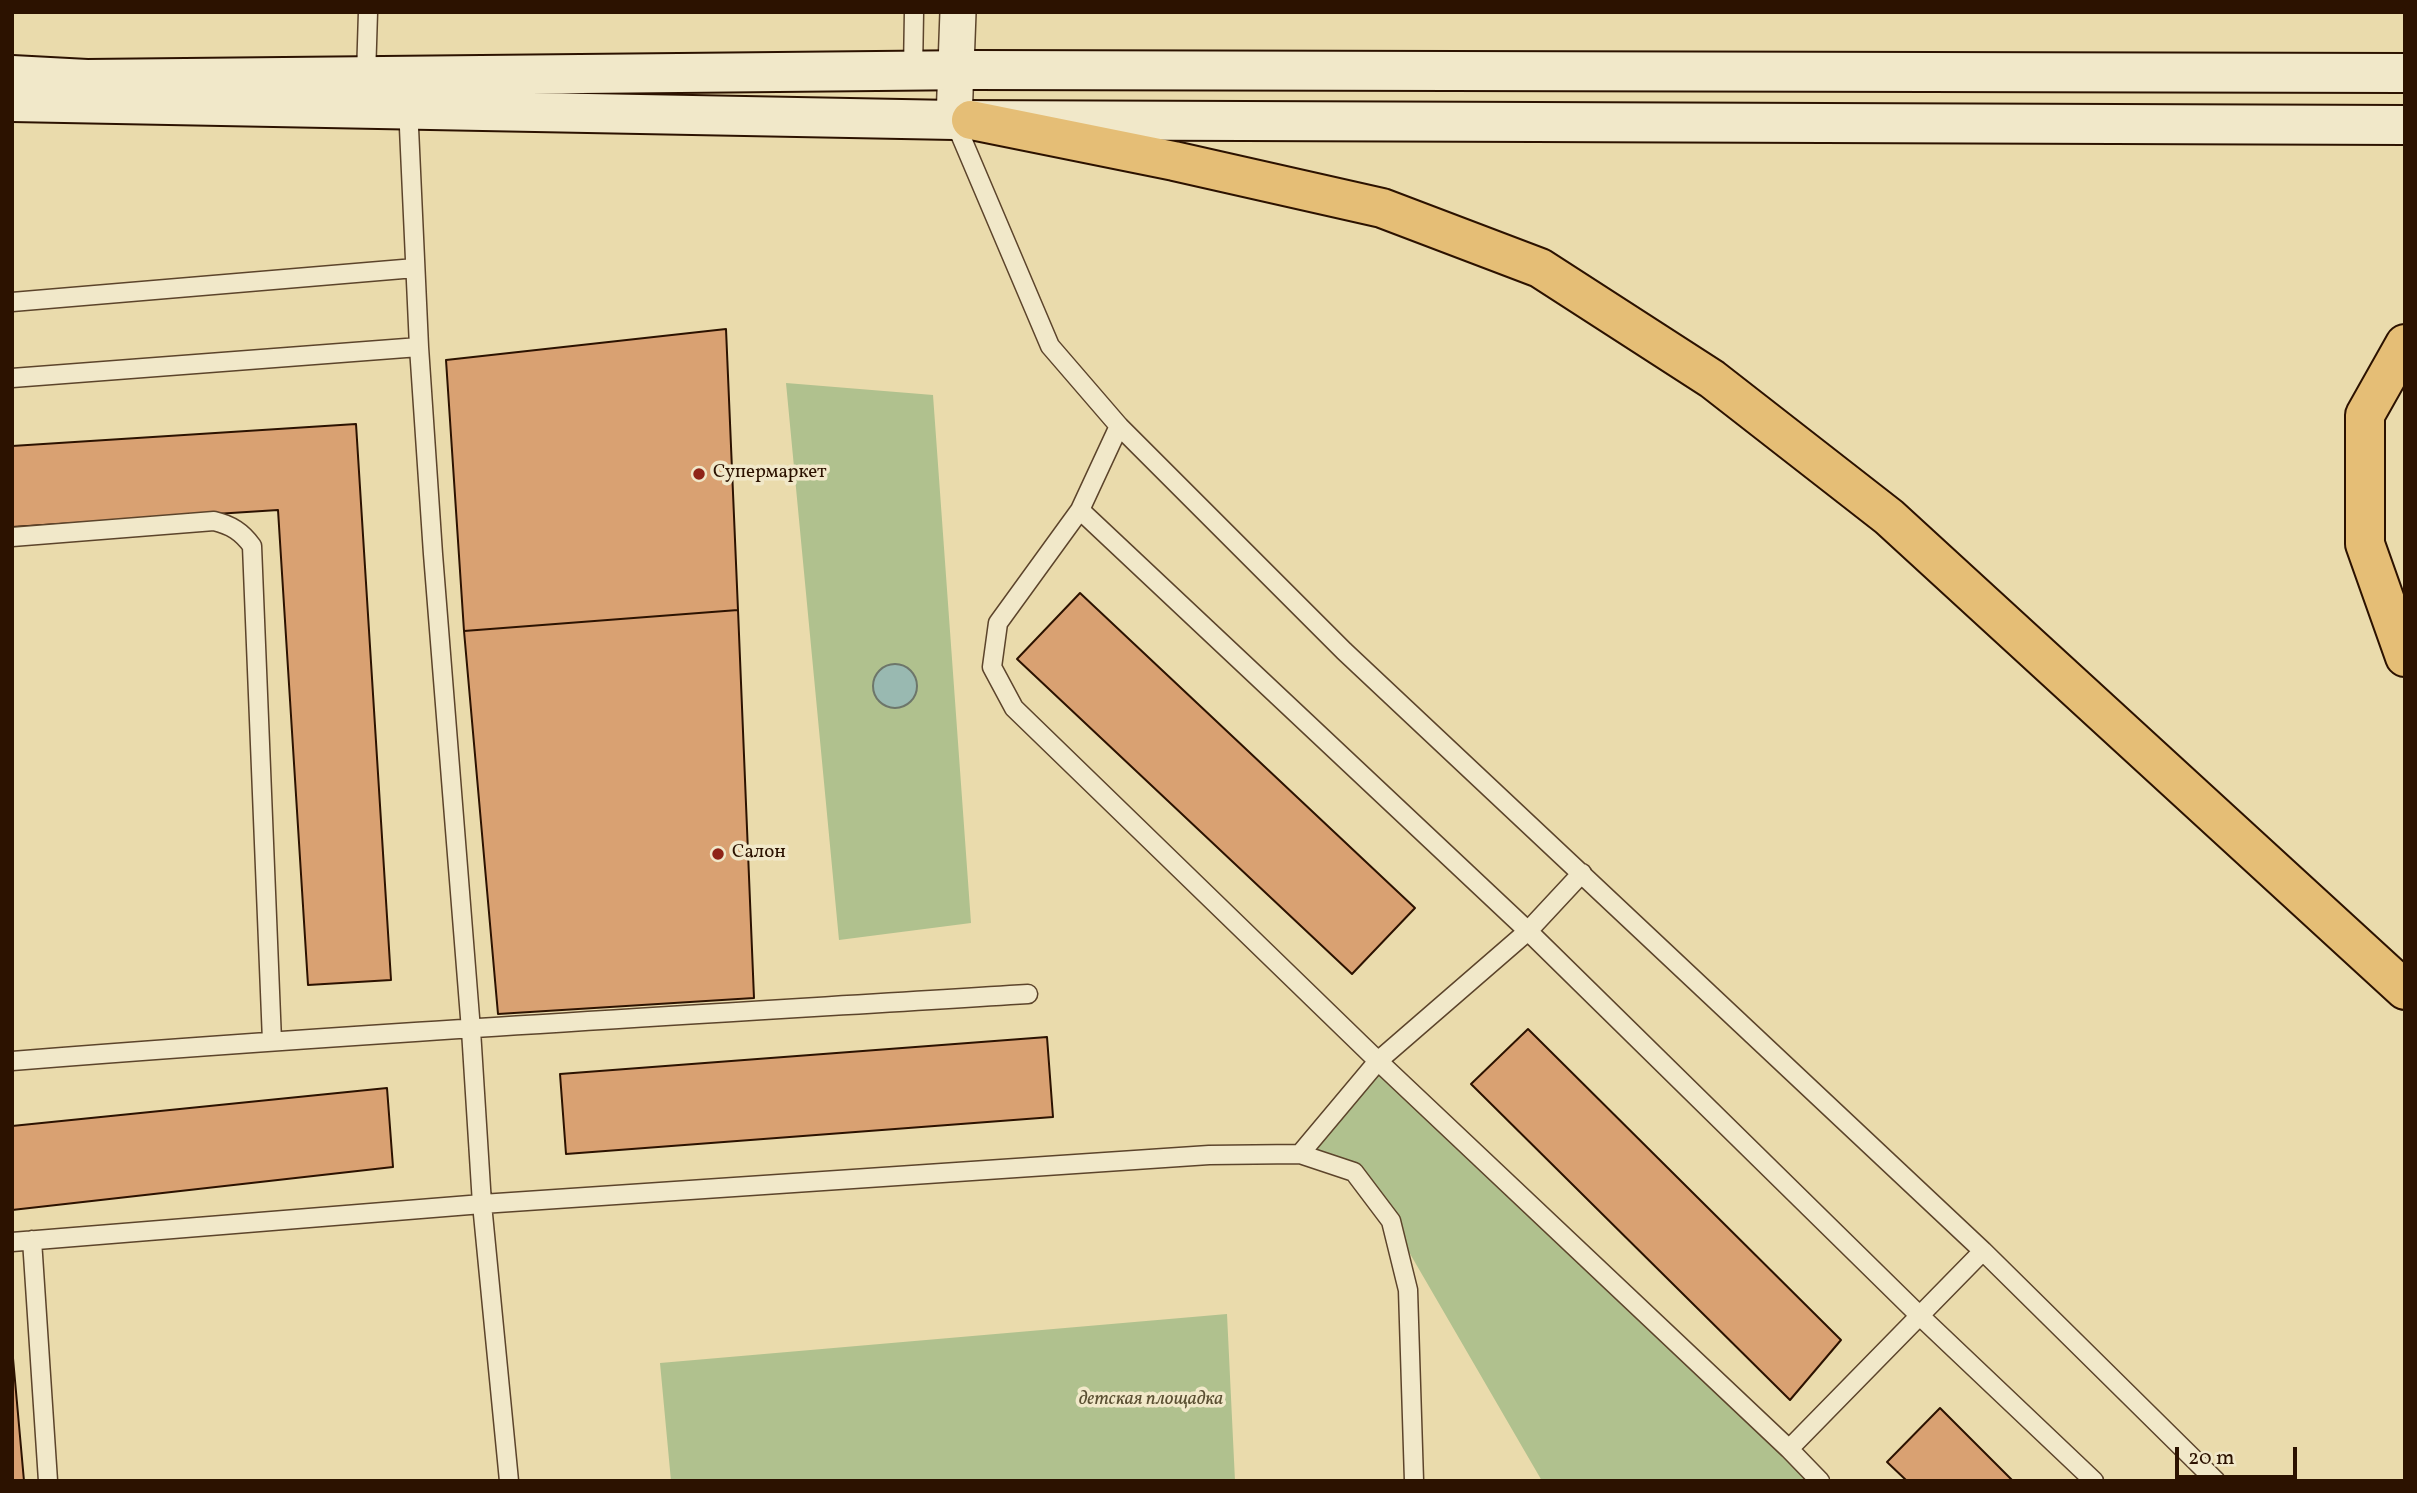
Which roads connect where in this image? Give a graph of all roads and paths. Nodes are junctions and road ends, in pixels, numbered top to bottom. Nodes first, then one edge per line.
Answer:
1 (368, 12) edge
2 (915, 12) edge
3 (958, 12) edge
4 (913, 71) junction
5 (957, 71) junction
6 (2405, 73) edge
7 (12, 75) edge
8 (366, 76) junction
9 (407, 93) junction
10 (12, 102) edge
11 (962, 120) junction
12 (2405, 125) edge
13 (415, 268) junction
14 (12, 302) edge
15 (2405, 344) edge
16 (419, 348) junction
17 (12, 378) edge
18 (1119, 426) junction
19 (1080, 510) junction
20 (12, 537) edge
21 (2405, 657) edge
22 (1583, 873) junction
23 (1528, 931) junction
24 (2405, 990) edge
25 (1028, 994) dead end
26 (471, 1030) junction
27 (272, 1041) junction
28 (12, 1043) edge
29 (13, 1061) edge
30 (1378, 1061) junction
31 (1300, 1154) junction
32 (482, 1203) junction
33 (32, 1240) junction
34 (12, 1242) edge
35 (1983, 1251) junction
36 (1920, 1316) junction
37 (1789, 1449) junction
38 (48, 1481) edge
39 (509, 1481) edge
40 (1414, 1481) edge
41 (1820, 1481) edge
42 (2094, 1481) edge
43 (2216, 1481) edge

1 - 8 lane
2 - 4 lane
3 - 5 street
4 - 5 main road
4 - 9 main road
5 - 6 main road
5 - 11 street
7 - 8 main road
8 - 9 main road
9 - 10 main road
9 - 11 main road
9 - 13 lane
11 - 12 main road
11 - 18 lane
11 - 24 main road
13 - 14 lane
13 - 16 lane
15 - 21 main road
16 - 17 lane
16 - 26 lane
18 - 19 lane
18 - 22 lane
19 - 23 lane
19 - 30 lane
20 - 27 lane
22 - 23 lane
22 - 35 lane
23 - 30 lane
23 - 36 lane
25 - 26 lane
26 - 27 lane
26 - 32 lane
27 - 29 lane
28 - 29 lane
30 - 31 lane
30 - 37 lane
31 - 32 lane
31 - 40 lane
32 - 33 lane
32 - 39 lane
33 - 34 lane
33 - 38 lane
35 - 36 lane
35 - 43 lane
36 - 37 lane
36 - 42 lane
37 - 41 lane

